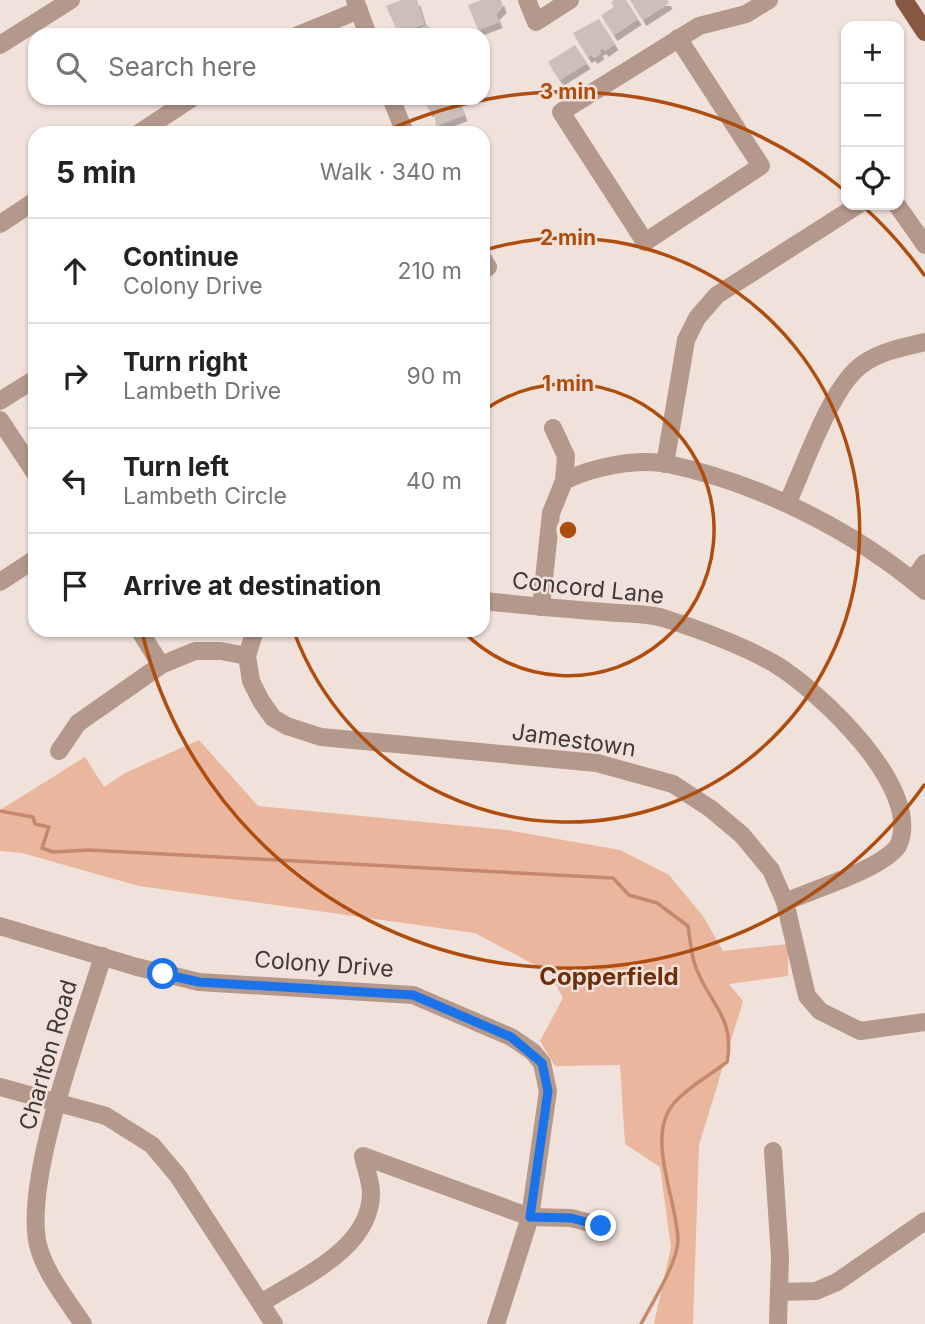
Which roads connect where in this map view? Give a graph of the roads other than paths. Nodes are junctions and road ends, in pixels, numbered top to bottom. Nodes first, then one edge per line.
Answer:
1 (71, 0) edge
2 (527, 0) edge
3 (570, 0) edge
4 (768, 0) edge
5 (904, 0) edge
6 (357, 5) edge
7 (312, 28) edge
8 (365, 28) edge
9 (925, 32) edge
10 (678, 38) junction
11 (0, 45) edge
12 (181, 105) edge
13 (394, 105) edge
14 (150, 126) edge
15 (402, 126) edge
16 (28, 206) edge
17 (850, 210) edge
18 (900, 210) edge
19 (0, 224) edge
20 (925, 245) edge
21 (925, 342) edge
22 (28, 383) edge
23 (0, 401) edge
24 (0, 421) edge
25 (554, 428) dead end
26 (28, 463) edge
27 (666, 464) junction
28 (564, 481) junction
29 (788, 502) junction
30 (925, 563) edge
31 (28, 564) edge
32 (0, 582) edge
33 (919, 586) edge
34 (490, 602) edge
35 (541, 607) junction
36 (143, 637) edge
37 (253, 637) edge
38 (247, 656) junction
39 (161, 665) junction
40 (59, 751) dead end
41 (785, 902) junction
42 (0, 926) edge
43 (103, 956) junction
44 (925, 1022) edge
45 (0, 1087) edge
46 (59, 1101) junction
47 (773, 1151) dead end
48 (530, 1217) junction
49 (925, 1221) edge
50 (601, 1226) dead end
51 (780, 1292) junction
52 (261, 1303) junction
53 (83, 1324) edge
54 (274, 1324) edge
55 (496, 1324) edge
56 (778, 1324) edge

1 - 11 street
2 - 3 street
4 - 10 street
5 - 9 main road
6 - 7 street
6 - 8 street
10 - 10 street
12 - 14 street
13 - 15 street
16 - 19 street
17 - 27 street
18 - 20 street
21 - 29 street
22 - 23 street
24 - 26 street
25 - 28 street
27 - 28 street
27 - 29 street
28 - 35 street
29 - 33 street
30 - 33 street
31 - 32 street
34 - 35 street, Concord Lane
35 - 41 street, Concord Lane
36 - 39 street
37 - 38 street
38 - 39 street
38 - 41 street, Jamestown
39 - 40 street
41 - 44 street, Jamestown
42 - 43 street, Colony Drive
43 - 46 street, Charlton Road
43 - 48 street, Colony Drive
45 - 46 street
46 - 52 street
46 - 53 street, Charlton Road
47 - 51 street
48 - 50 street
48 - 52 street
48 - 55 street
49 - 51 street
51 - 56 street
52 - 54 street

